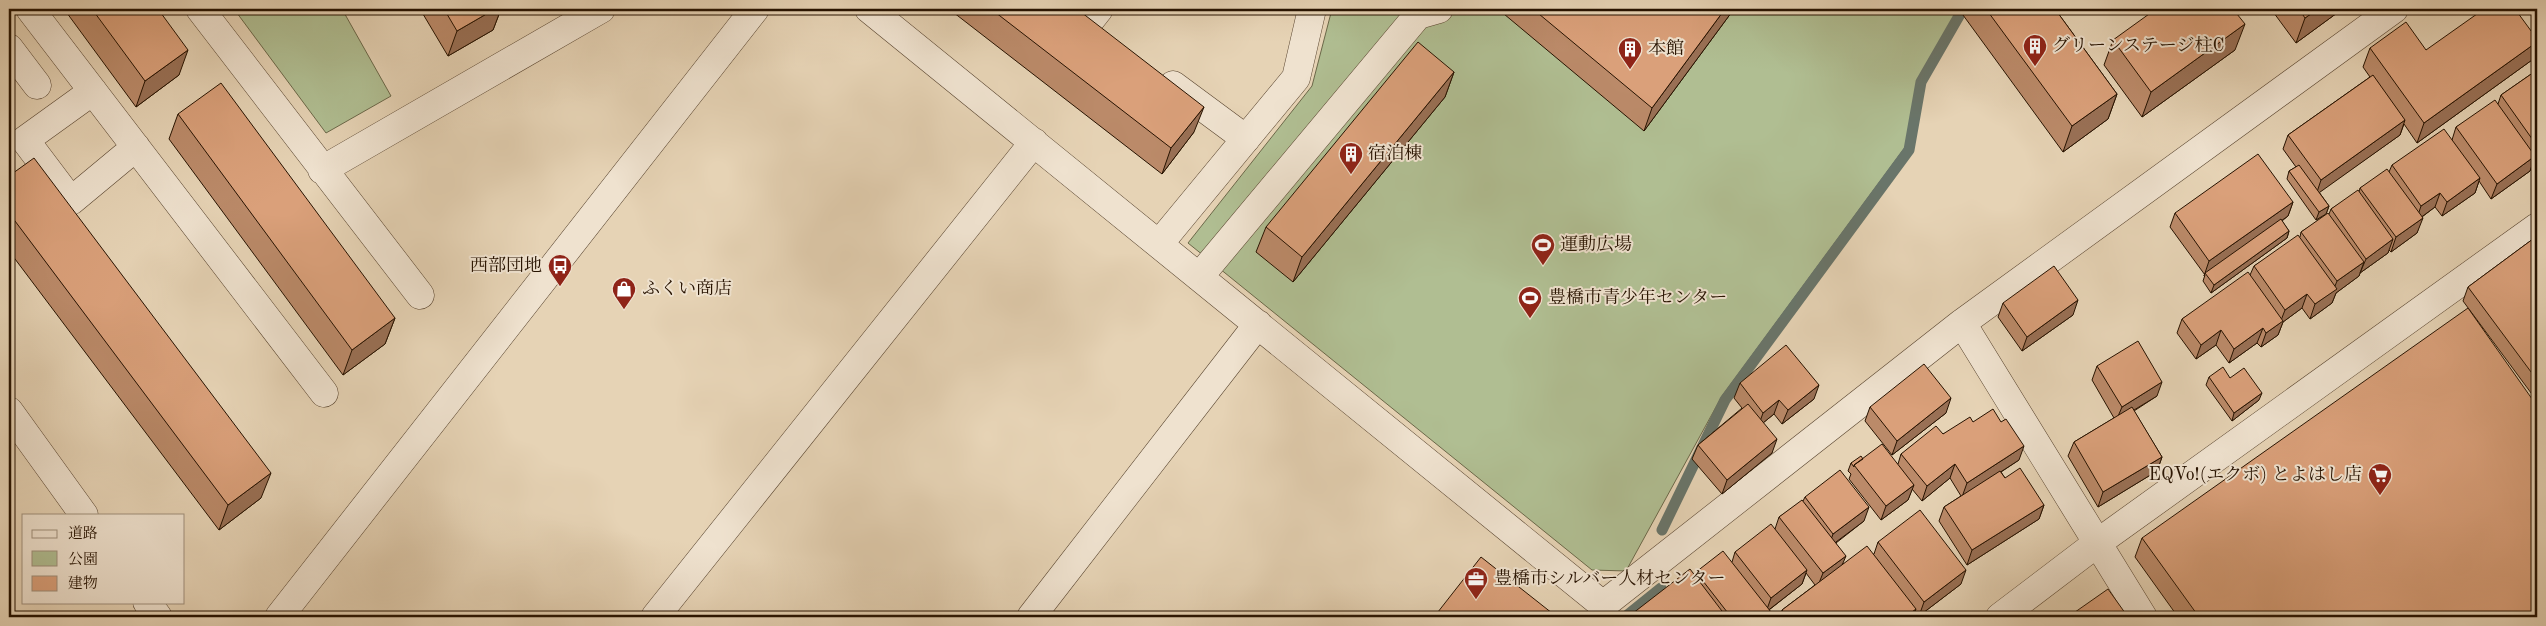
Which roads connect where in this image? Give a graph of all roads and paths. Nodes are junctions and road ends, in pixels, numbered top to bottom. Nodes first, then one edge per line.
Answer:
1 (30, 9) edge
2 (200, 9) edge
3 (601, 9) edge
4 (755, 9) edge
5 (869, 9) edge
6 (1312, 9) edge
7 (1439, 9) edge
8 (2394, 9) edge
9 (1086, 13) edge
10 (1112, 40) edge
11 (9, 48) edge
12 (1150, 69) edge
13 (37, 85) dead end
14 (93, 91) junction
15 (1246, 139) junction
16 (1034, 142) junction
17 (17, 146) edge
18 (136, 147) junction
19 (322, 170) junction
20 (2537, 226) edge
21 (1160, 244) junction
22 (1199, 277) junction
23 (420, 295) dead end
24 (1962, 323) junction
25 (1258, 324) junction
26 (324, 393) dead end
27 (9, 410) edge
28 (83, 514) edge
29 (2096, 544) junction
30 (148, 604) edge
31 (158, 617) edge
32 (279, 617) edge
33 (655, 617) edge
34 (1031, 617) edge
35 (2000, 617) edge
36 (2143, 617) edge

1 - 14 street
2 - 19 street
3 - 19 street
4 - 32 street
5 - 16 street
6 - 15 street
7 - 22 street
8 - 24 street
9 - 10 street
11 - 13 street
12 - 15 street
14 - 17 street
14 - 18 street
15 - 21 street
16 - 21 street
16 - 33 street
17 - 18 street
18 - 26 street
19 - 23 street
20 - 29 street
21 - 22 street
22 - 25 street
24 - 25 street
24 - 29 street
25 - 34 street
27 - 28 street
29 - 35 street
29 - 36 street
30 - 31 street

